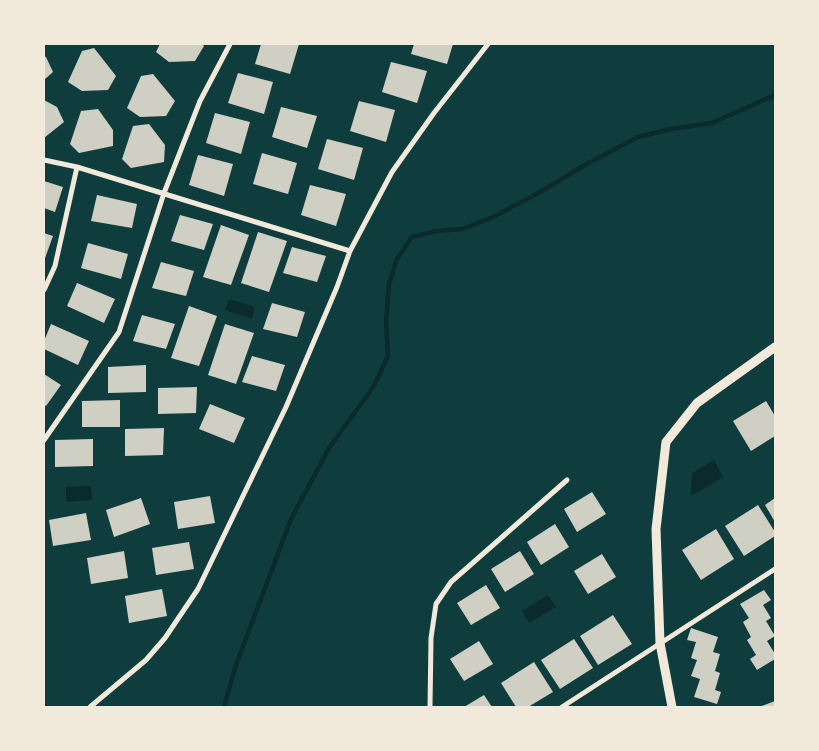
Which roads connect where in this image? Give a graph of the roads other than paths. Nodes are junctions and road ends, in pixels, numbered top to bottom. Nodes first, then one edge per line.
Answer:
1 (230, 44) edge
2 (488, 44) edge
3 (44, 160) edge
4 (77, 167) junction
5 (164, 193) junction
6 (350, 250) junction
7 (44, 290) edge
8 (775, 347) edge
9 (44, 440) edge
10 (567, 480) dead end
11 (775, 569) edge
12 (660, 643) junction
13 (90, 707) edge
14 (430, 707) edge
15 (562, 707) edge
16 (672, 707) edge

1 - 5 street
2 - 6 street
3 - 4 street
4 - 5 street
4 - 7 street
5 - 6 street
5 - 9 street
6 - 13 street
8 - 12 street
10 - 14 street
11 - 12 street
12 - 15 street
12 - 16 street

